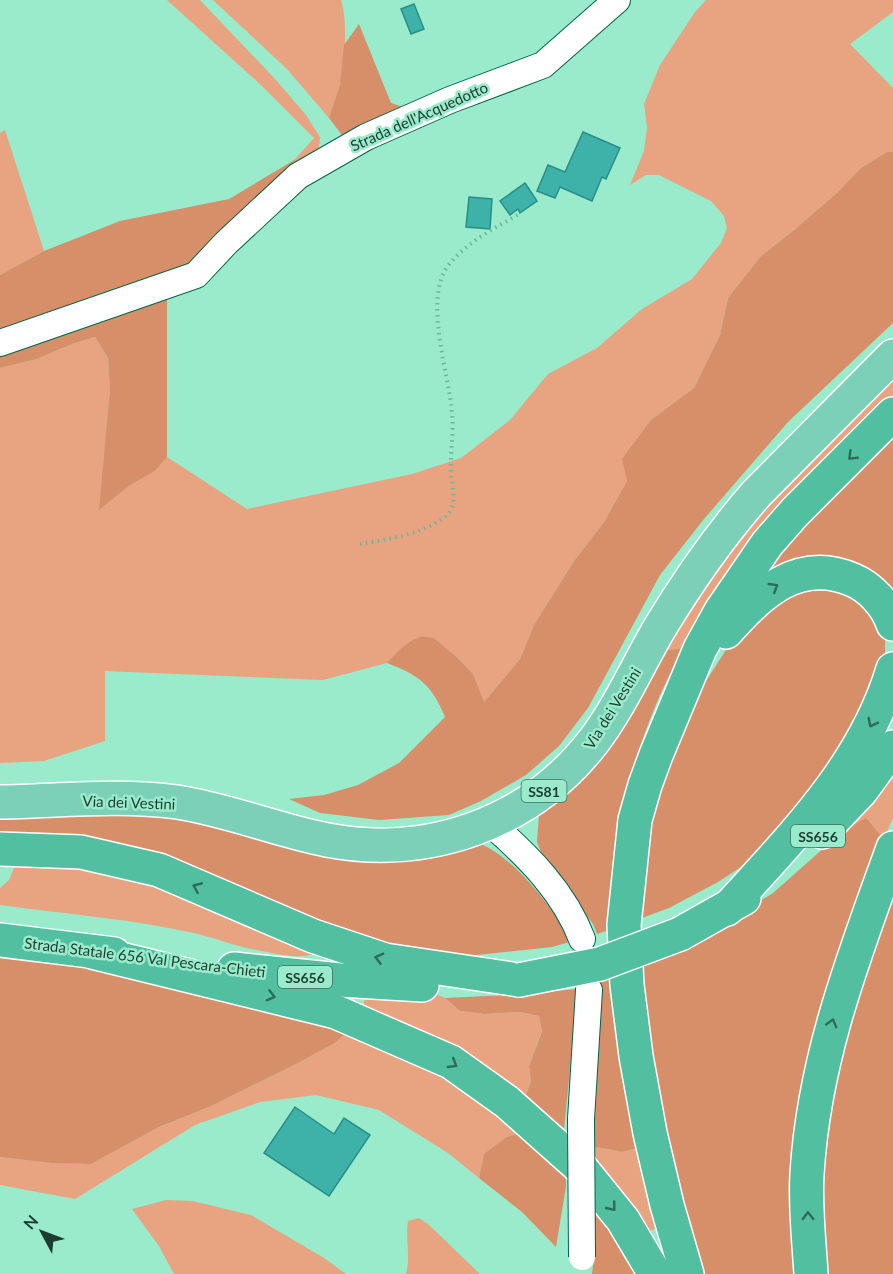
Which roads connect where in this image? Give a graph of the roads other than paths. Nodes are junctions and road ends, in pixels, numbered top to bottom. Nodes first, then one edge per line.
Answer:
1 (617, 0) edge
2 (0, 343) edge
3 (893, 356) edge
4 (893, 414) edge
5 (893, 624) edge
6 (893, 669) edge
7 (681, 694) junction
8 (893, 747) edge
9 (0, 802) edge
10 (491, 824) junction
11 (0, 849) edge
12 (893, 849) edge
13 (727, 909) junction
14 (582, 939) dead end
15 (6, 942) edge
16 (92, 952) junction
17 (519, 980) junction
18 (589, 990) dead end
19 (582, 1257) dead end
20 (655, 1274) edge
21 (687, 1274) edge
22 (811, 1274) edge

1 - 2 street, Strada dell'Acquedotto
3 - 10 main road, Via dei Vestini / SS81
4 -> 7 highway
7 -> 5 highway
6 -> 13 highway
7 - 21 highway
8 - 13 highway, Strada Statale 656 Val Pescara-Chieti / SS656
9 - 10 main road, Via dei Vestini / SS81
10 - 14 street
17 -> 11 highway
22 -> 12 highway
13 - 17 highway, Strada Statale 656 Val Pescara-Chieti / SS656, bridge
15 - 16 highway, Strada Statale 656 Val Pescara-Chieti / SS656
16 - 17 highway, Strada Statale 656 Val Pescara-Chieti / SS656
16 -> 20 highway
18 - 19 street, bridge

